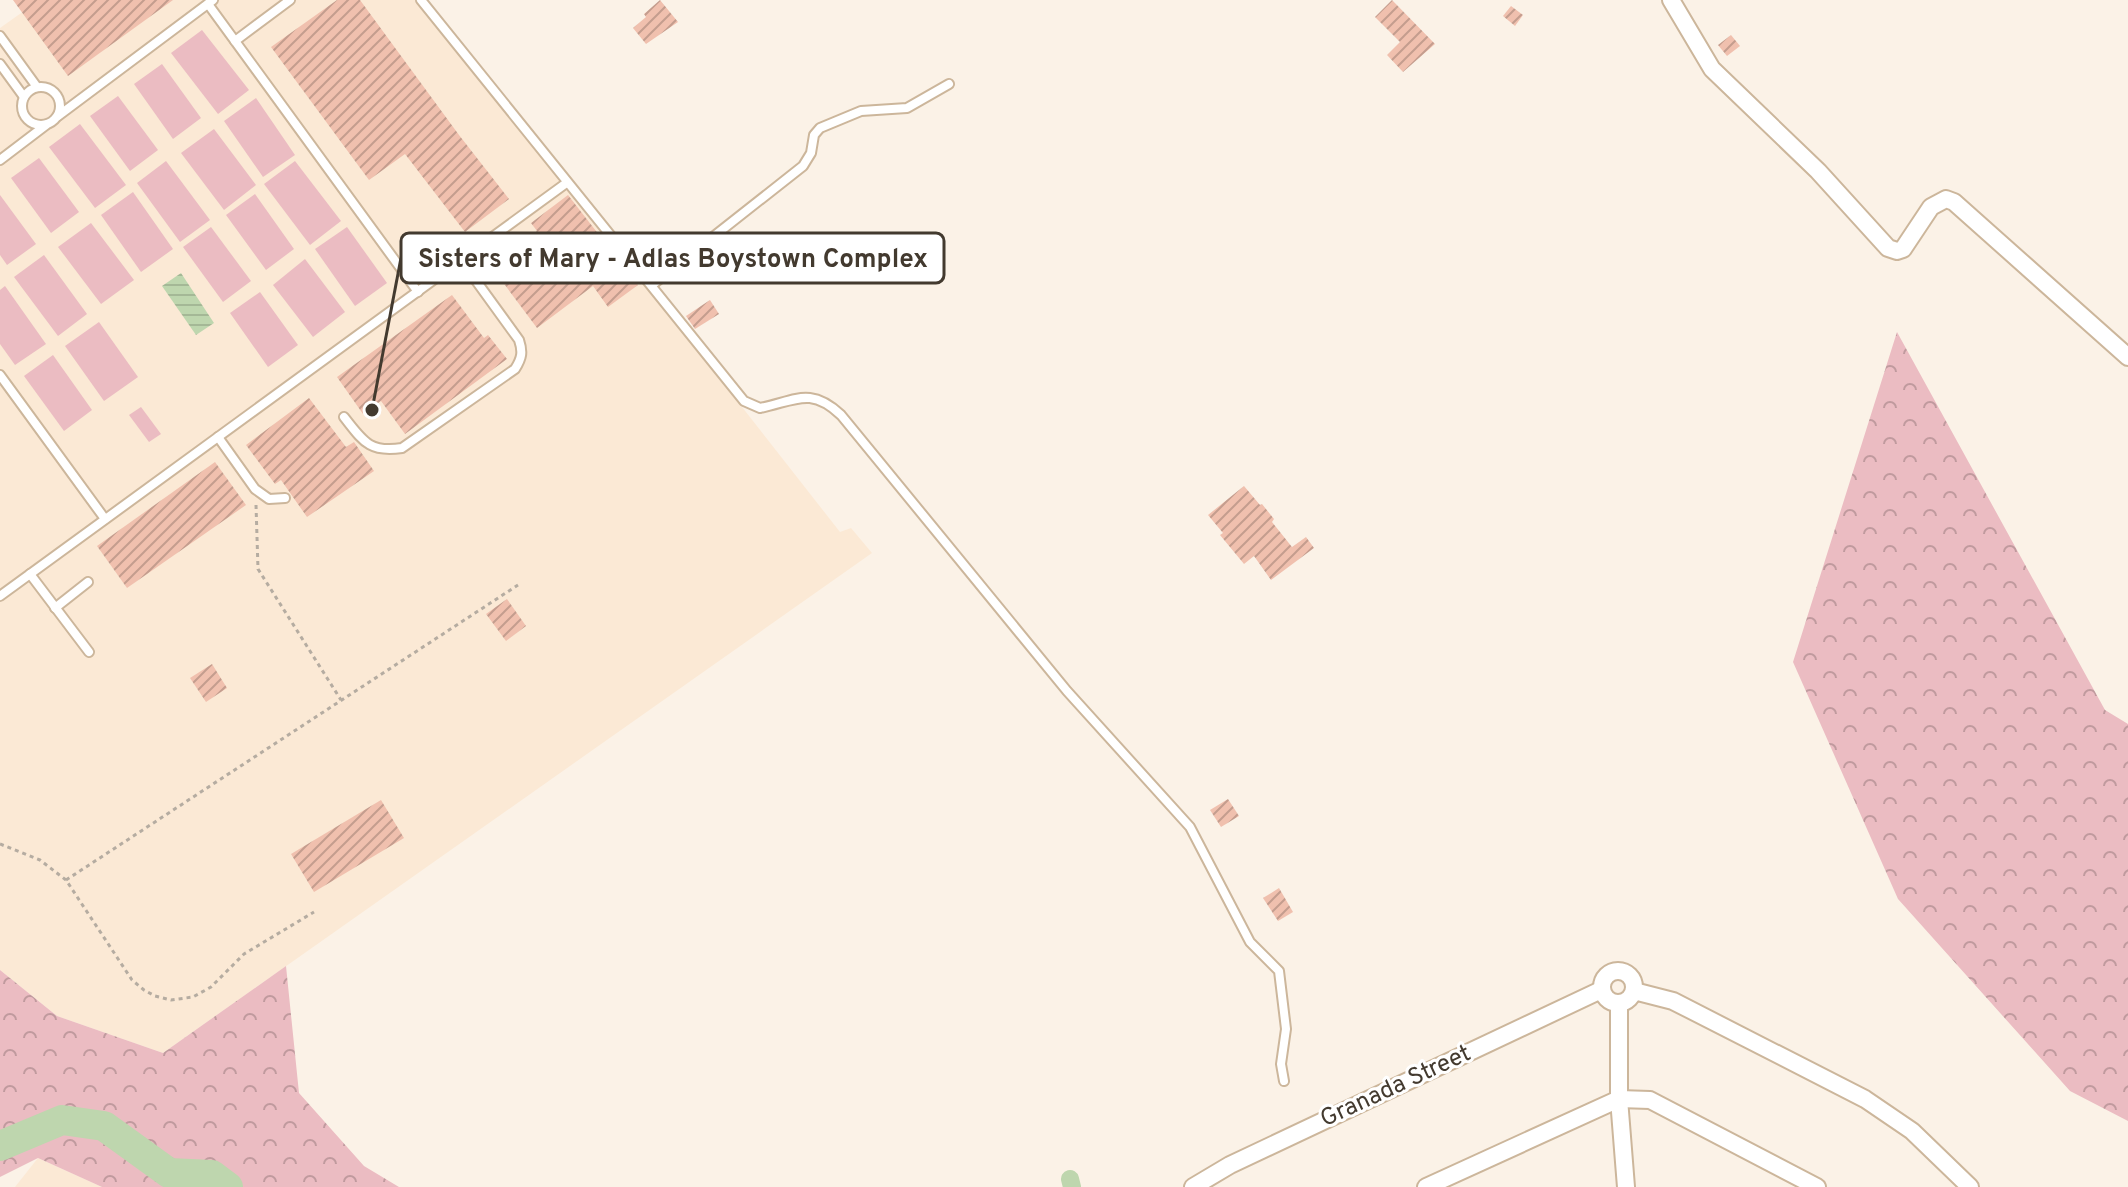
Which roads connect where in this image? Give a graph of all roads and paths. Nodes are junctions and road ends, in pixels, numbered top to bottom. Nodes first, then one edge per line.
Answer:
1 (290, 0) edge
2 (421, 0) edge
3 (1671, 0) edge
4 (210, 2) edge
5 (0, 36) edge
6 (235, 41) junction
7 (0, 64) edge
8 (949, 84) dead end
9 (37, 87) junction
10 (86, 94) junction
11 (24, 97) junction
12 (60, 101) junction
13 (58, 116) junction
14 (32, 123) junction
15 (46, 124) junction
16 (19, 145) junction
17 (0, 160) edge
18 (565, 184) dead end
19 (461, 260) junction
20 (652, 285) junction
21 (418, 292) junction
22 (2128, 357) edge
23 (0, 375) edge
24 (344, 417) dead end
25 (218, 437) junction
26 (255, 489) junction
27 (285, 498) dead end
28 (105, 519) junction
29 (30, 574) junction
30 (88, 582) dead end
31 (518, 585) dead end
32 (0, 596) edge
33 (55, 608) junction
34 (89, 652) dead end
35 (341, 700) junction
36 (0, 844) edge
37 (66, 880) junction
38 (314, 912) dead end
39 (1601, 990) junction
40 (1634, 991) junction
41 (1619, 1003) junction
42 (1284, 1081) dead end
43 (1619, 1099) junction
44 (1193, 1187) edge
45 (1426, 1187) edge
46 (1626, 1187) edge
47 (1817, 1187) edge
48 (1970, 1187) edge

1 - 6 lane
2 - 20 lane
3 - 22 street
4 - 6 lane
4 - 10 lane
5 - 9 lane
6 - 21 lane
7 - 11 lane
8 - 20 lane
9 - 11 lane
9 - 12 lane
10 - 12 lane
10 - 13 lane
11 - 14 lane
12 - 13 lane
13 - 15 lane
14 - 15 lane
14 - 16 lane
15 - 16 lane
16 - 17 lane
18 - 19 lane
19 - 21 lane
19 - 24 lane
20 - 42 lane
21 - 25 lane
23 - 28 lane
25 - 26 lane
25 - 28 lane
26 - 27 lane
26 - 35 path
28 - 29 lane
29 - 32 lane
29 - 33 lane
30 - 33 lane
31 - 35 path
33 - 34 lane
35 - 37 path
36 - 37 path
37 - 38 path
39 - 40 street
39 - 41 street
39 - 44 street, Granada Street
40 - 41 street
40 - 48 street
41 - 43 street
43 - 45 street
43 - 46 street
43 - 47 street

